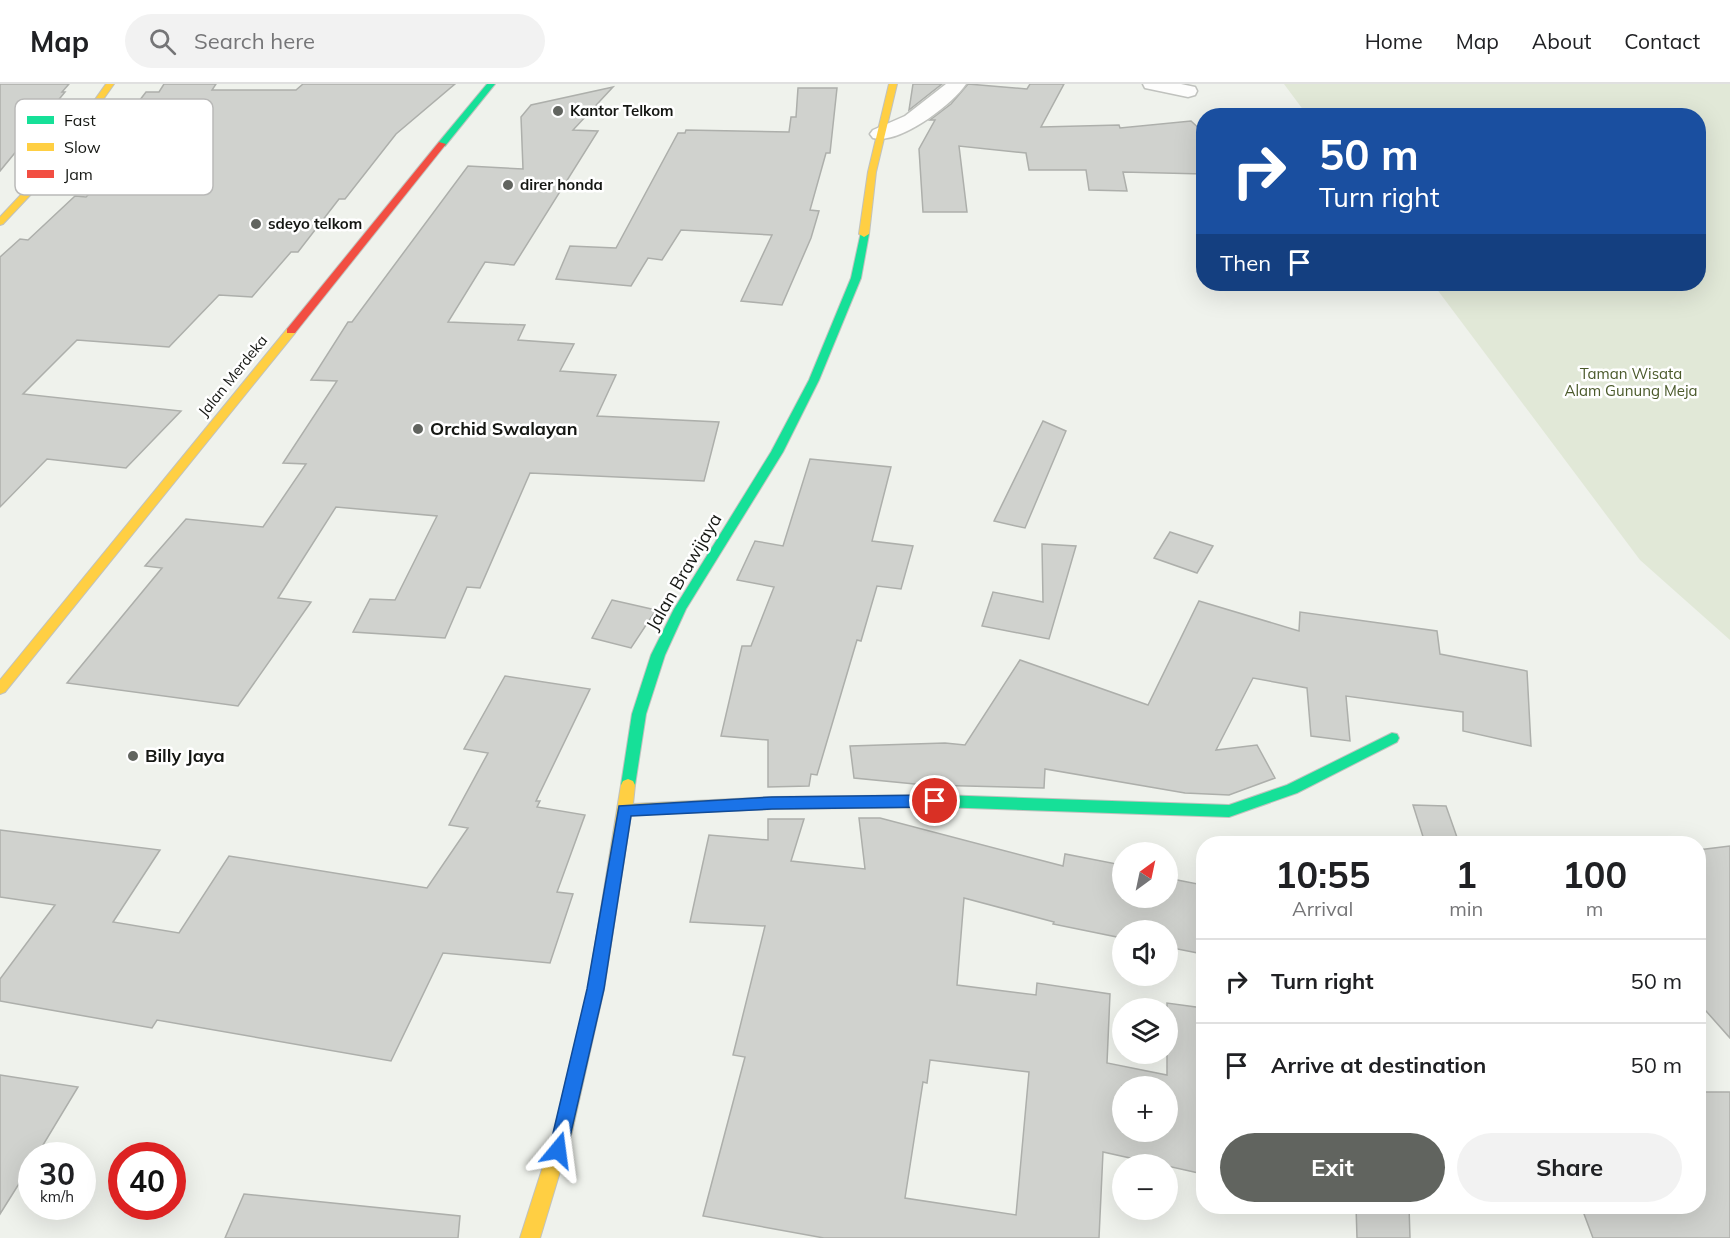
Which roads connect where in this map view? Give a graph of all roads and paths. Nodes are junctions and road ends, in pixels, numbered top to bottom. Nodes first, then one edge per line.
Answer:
1 (110, 84) edge
2 (491, 84) edge
3 (893, 84) edge
4 (957, 84) edge
5 (1152, 84) edge
6 (1188, 91) dead end
7 (99, 99) edge
8 (880, 134) junction
9 (25, 195) edge
10 (0, 222) edge
11 (0, 688) edge
12 (1392, 738) dead end
13 (624, 810) junction
14 (530, 1238) edge

1 - 7 main road
2 - 11 main road, Jalan Merdeka
3 - 8 main road, Jalan Brawijaya
4 - 8 street
5 - 6 street
8 - 13 main road, Jalan Brawijaya
9 - 10 main road
12 - 13 main road
13 - 14 main road, Jalan Brawijaya

